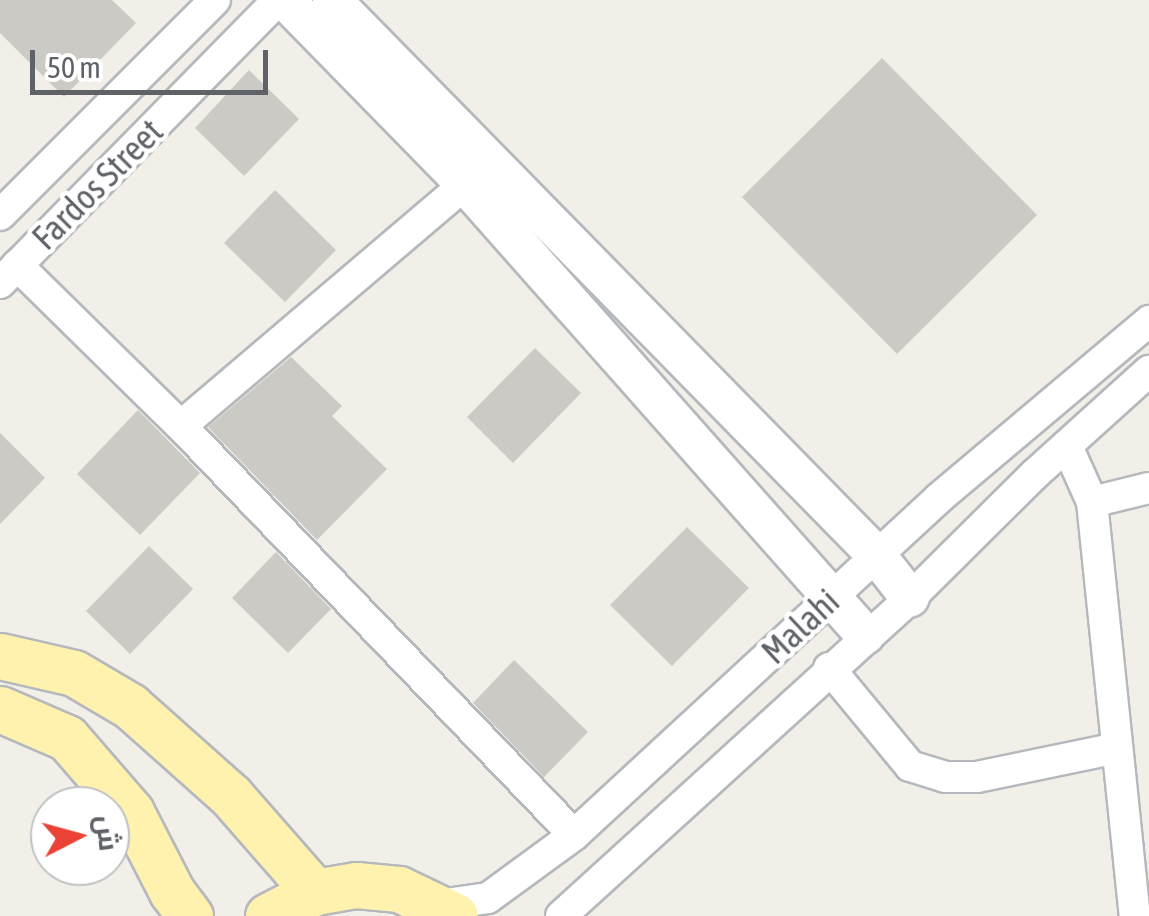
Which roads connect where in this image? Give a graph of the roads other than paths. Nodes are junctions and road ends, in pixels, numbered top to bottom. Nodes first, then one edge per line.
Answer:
1 (216, 0) edge
2 (282, 0) edge
3 (332, 0) edge
4 (465, 184) junction
5 (0, 216) edge
6 (9, 274) edge
7 (1149, 321) edge
8 (1149, 371) edge
9 (181, 426) junction
10 (1067, 446) junction
11 (1149, 488) edge
12 (1092, 502) junction
13 (877, 556) junction
14 (834, 594) junction
15 (910, 598) junction
16 (865, 635) junction
17 (0, 656) edge
18 (830, 668) junction
19 (0, 708) edge
20 (1118, 748) junction
21 (574, 835) junction
22 (314, 892) junction
23 (447, 910) edge
24 (190, 916) edge
25 (268, 916) edge
26 (561, 916) edge
27 (1135, 916) edge

1 - 5 street, Fardos Street
2 - 4 street
2 - 6 street, Fardos Street
3 - 13 street
4 - 9 street
4 - 14 street
6 - 9 street
7 - 13 street, Malahi
8 - 10 street, Malahi
9 - 21 street
10 - 12 street
10 - 15 street, Malahi
11 - 12 street
12 - 20 street
13 - 14 street, Malahi
13 - 15 street
14 - 16 street
14 - 21 street, Malahi
15 - 16 street, Malahi
16 - 18 street, Malahi
17 - 22 main road
18 - 20 street
18 - 26 street, Malahi
19 - 24 main road
20 - 27 street
21 - 23 street, Malahi
22 - 23 main road
22 - 25 main road

